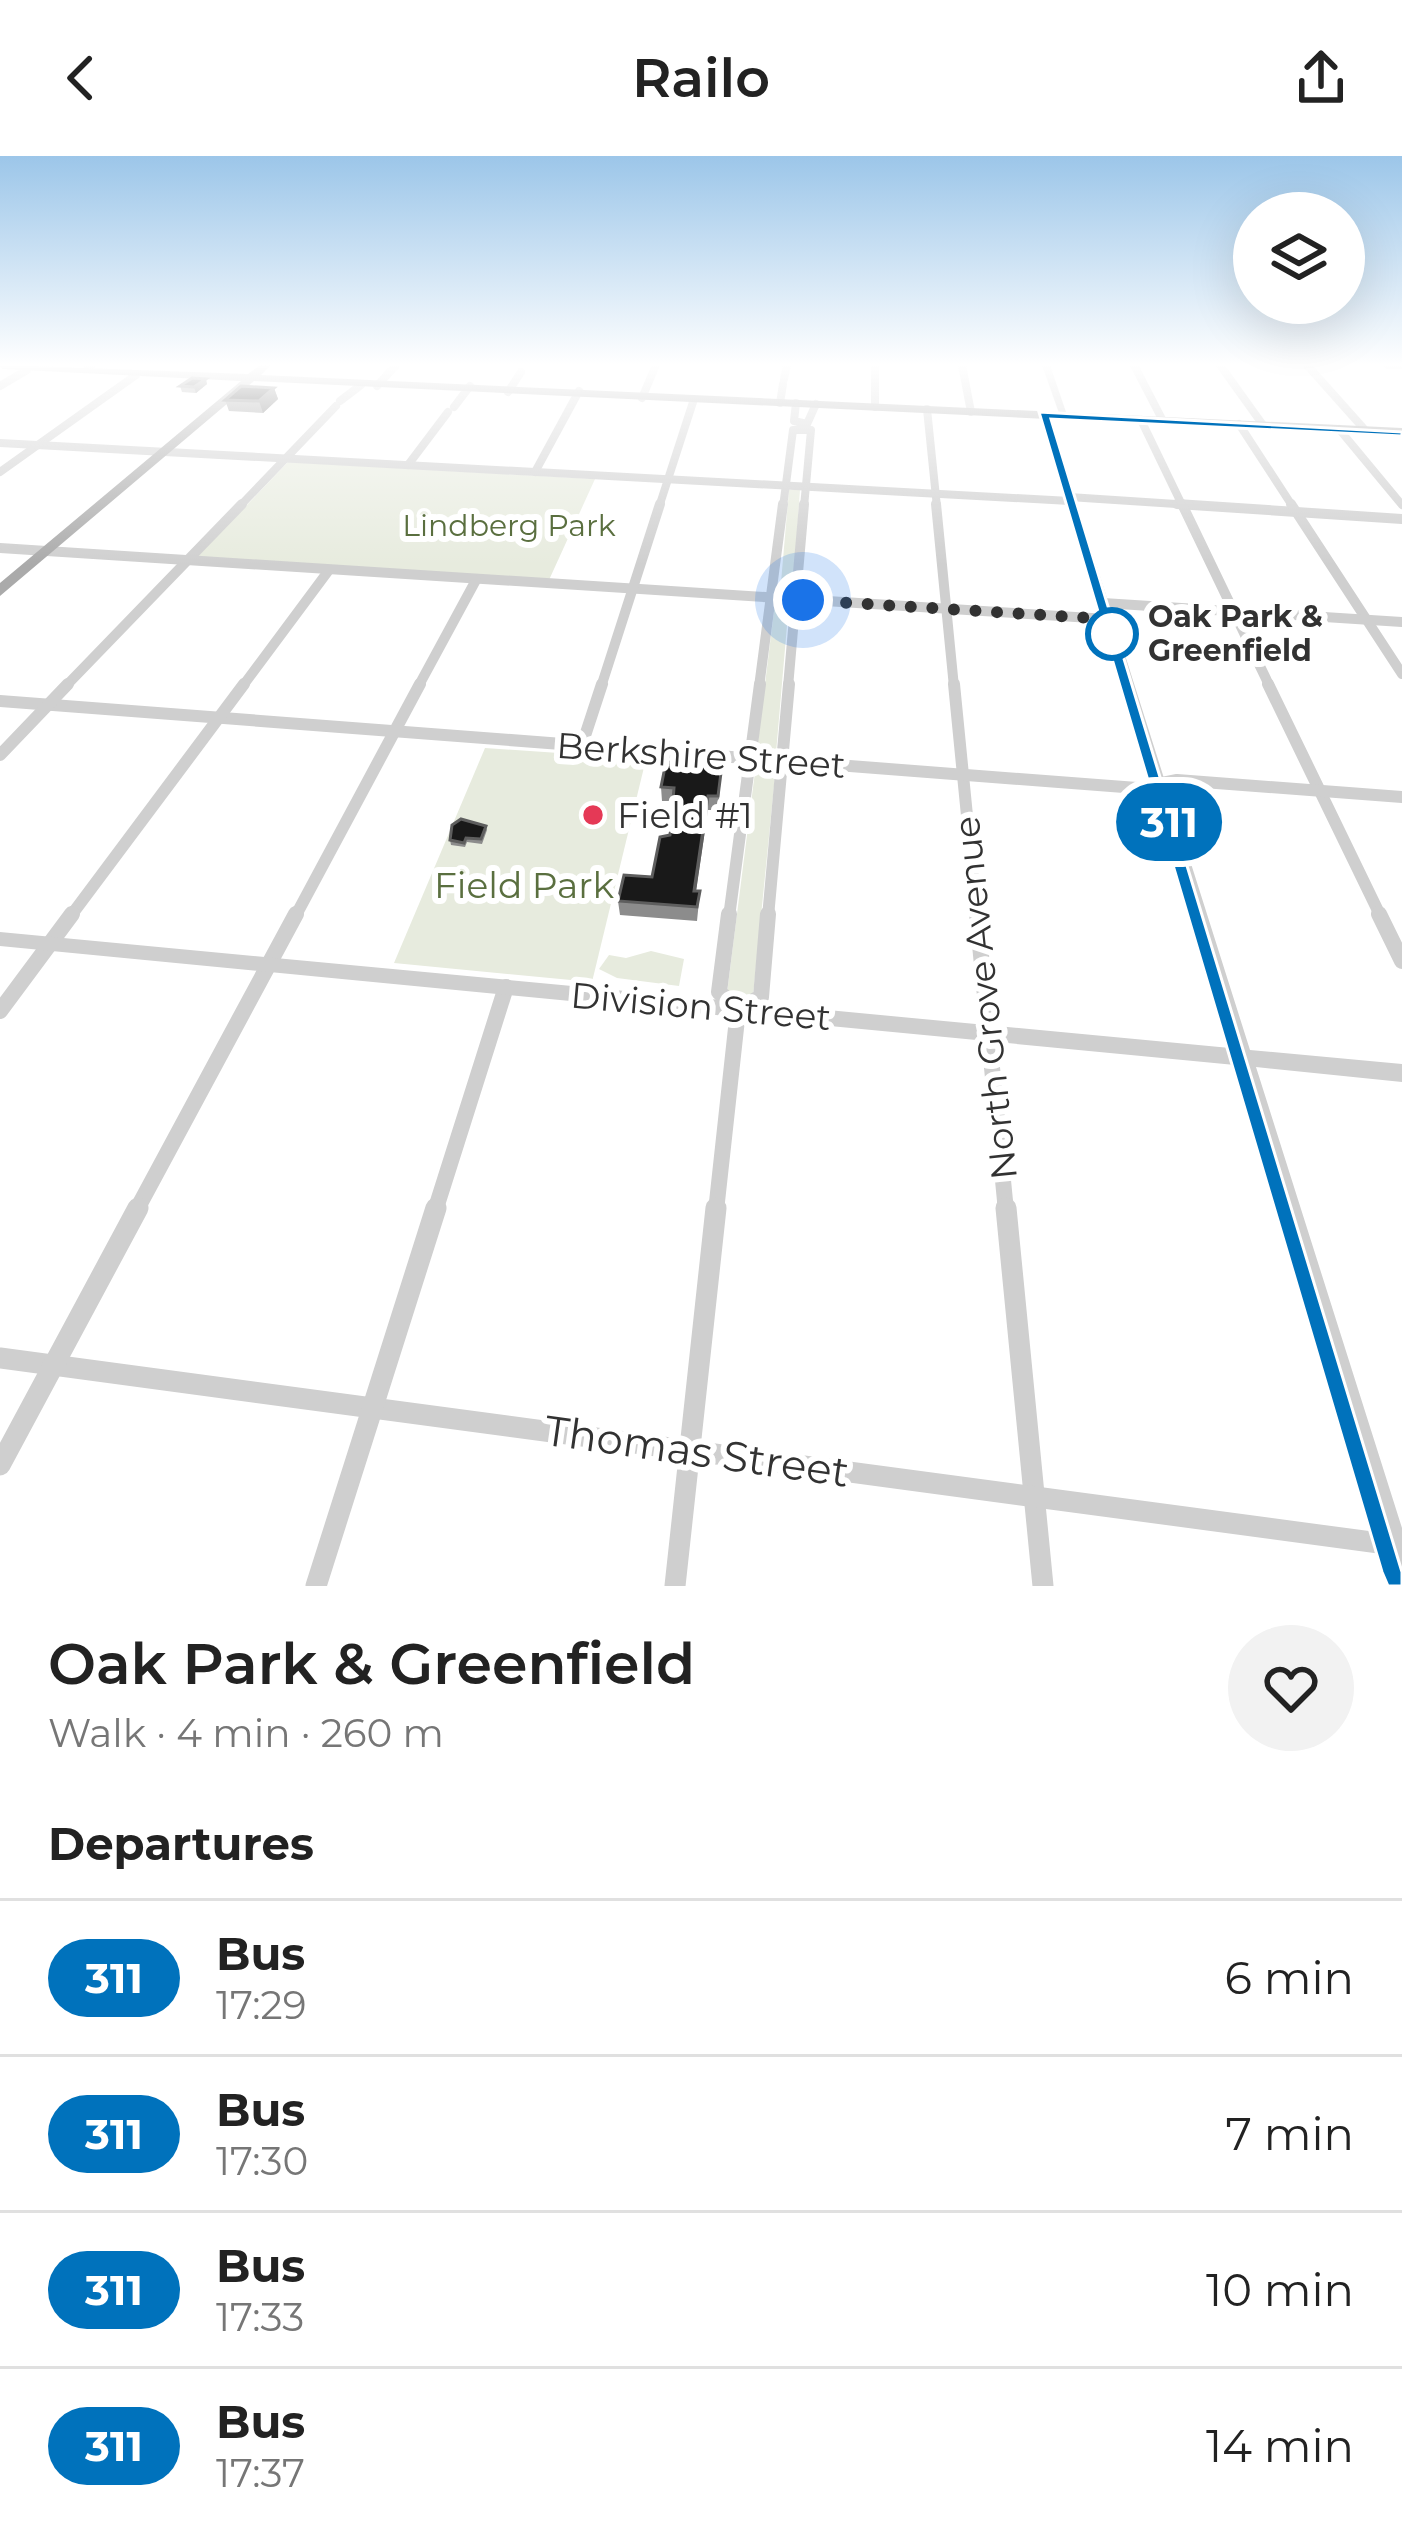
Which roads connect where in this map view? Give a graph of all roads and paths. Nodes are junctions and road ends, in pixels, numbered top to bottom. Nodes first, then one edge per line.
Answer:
1 (57, 432) edge
2 (188, 432) edge
3 (311, 432) edge
4 (434, 432) edge
5 (556, 432) edge
6 (683, 432) edge
7 (793, 432) edge
8 (812, 432) edge
9 (929, 432) edge
10 (1049, 432) edge
11 (1147, 432) edge
12 (1243, 432) edge
13 (1341, 432) edge
14 (0, 443) edge
15 (38, 445) junction
16 (164, 452) junction
17 (285, 458) junction
18 (408, 465) junction
19 (0, 472) edge
20 (535, 472) junction
21 (668, 479) junction
22 (784, 486) junction
23 (806, 487) junction
24 (935, 494) junction
25 (1070, 501) junction
26 (1402, 505) edge
27 (1183, 507) junction
28 (1297, 514) junction
29 (1402, 520) edge
30 (0, 548) edge
31 (47, 551) junction
32 (187, 561) junction
33 (329, 570) junction
34 (476, 580) junction
35 (632, 589) junction
36 (0, 591) edge
37 (771, 598) junction
38 (797, 600) junction
39 (946, 609) junction
40 (1105, 611) junction
41 (1234, 612) junction
42 (1367, 620) junction
43 (1402, 622) edge
44 (1402, 674) edge
45 (0, 701) edge
46 (48, 704) junction
47 (219, 718) junction
48 (395, 731) junction
49 (582, 746) junction
50 (0, 754) edge
51 (750, 758) junction
52 (783, 761) junction
53 (962, 775) junction
54 (1158, 784) junction
55 (1319, 791) junction
56 (1402, 797) edge
57 (0, 939) edge
58 (50, 944) junction
59 (1402, 962) edge
60 (269, 965) junction
61 (506, 987) junction
62 (738, 1010) junction
63 (0, 1011) edge
64 (989, 1034) junction
65 (1242, 1058) junction
66 (1402, 1073) edge
67 (0, 1358) edge
68 (53, 1365) junction
69 (372, 1408) junction
70 (689, 1450) junction
71 (0, 1465) edge
72 (1034, 1497) junction
73 (1394, 1545) junction
74 (1402, 1572) edge
75 (316, 1586) edge
76 (675, 1586) edge
77 (1043, 1586) edge

1 - 15 street
2 - 16 main road
3 - 17 street
4 - 18 street
5 - 20 street
6 - 21 street
7 - 22 street
8 - 23 street
9 - 24 street, North Grove Avenue
10 - 25 street
11 - 27 street
12 - 28 street
13 - 26 street
14 - 15 street
15 - 16 street
15 - 19 street
16 - 17 street
16 - 31 main road
17 - 18 street
17 - 32 street
18 - 20 street
20 - 21 street
21 - 22 street
21 - 35 street
22 - 23 street
22 - 37 street
23 - 24 street
23 - 38 street
24 - 25 street
24 - 39 street, North Grove Avenue
25 - 27 street
25 - 40 street
27 - 28 street
27 - 41 street
28 - 29 street
28 - 42 street
30 - 31 street
31 - 32 street
31 - 36 main road
32 - 33 street
32 - 46 street
33 - 34 street
33 - 47 street
34 - 35 street
34 - 48 street
35 - 37 street
35 - 49 street
37 - 38 street
37 - 51 street
38 - 39 street
38 - 52 street
39 - 40 street
39 - 53 street, North Grove Avenue
40 - 41 street
40 - 54 street
41 - 42 street
41 - 55 street
42 - 43 street
42 - 44 street
45 - 46 street, Berkshire Street
46 - 47 street, Berkshire Street
46 - 50 street
47 - 48 street, Berkshire Street
47 - 58 street
48 - 49 street, Berkshire Street
48 - 60 street
49 - 51 street, Berkshire Street
51 - 52 street, Berkshire Street
51 - 62 street
52 - 53 street, Berkshire Street
52 - 62 street
53 - 54 street, Berkshire Street
53 - 64 street, North Grove Avenue
54 - 55 street, Berkshire Street
54 - 65 street
55 - 56 street, Berkshire Street
55 - 59 street
57 - 58 street, Division Street
58 - 60 street, Division Street
58 - 63 street
60 - 61 street, Division Street
60 - 68 street
61 - 62 street, Division Street
61 - 69 street
62 - 64 street, Division Street
62 - 70 street
64 - 65 street, Division Street
64 - 72 street, North Grove Avenue
65 - 66 street, Division Street
65 - 73 street
67 - 68 street, Thomas Street
68 - 69 street, Thomas Street
68 - 71 street
69 - 70 street, Thomas Street
69 - 75 street
70 - 72 street, Thomas Street
70 - 76 street
72 - 73 street, Thomas Street
72 - 77 street, North Grove Avenue
73 - 74 street

